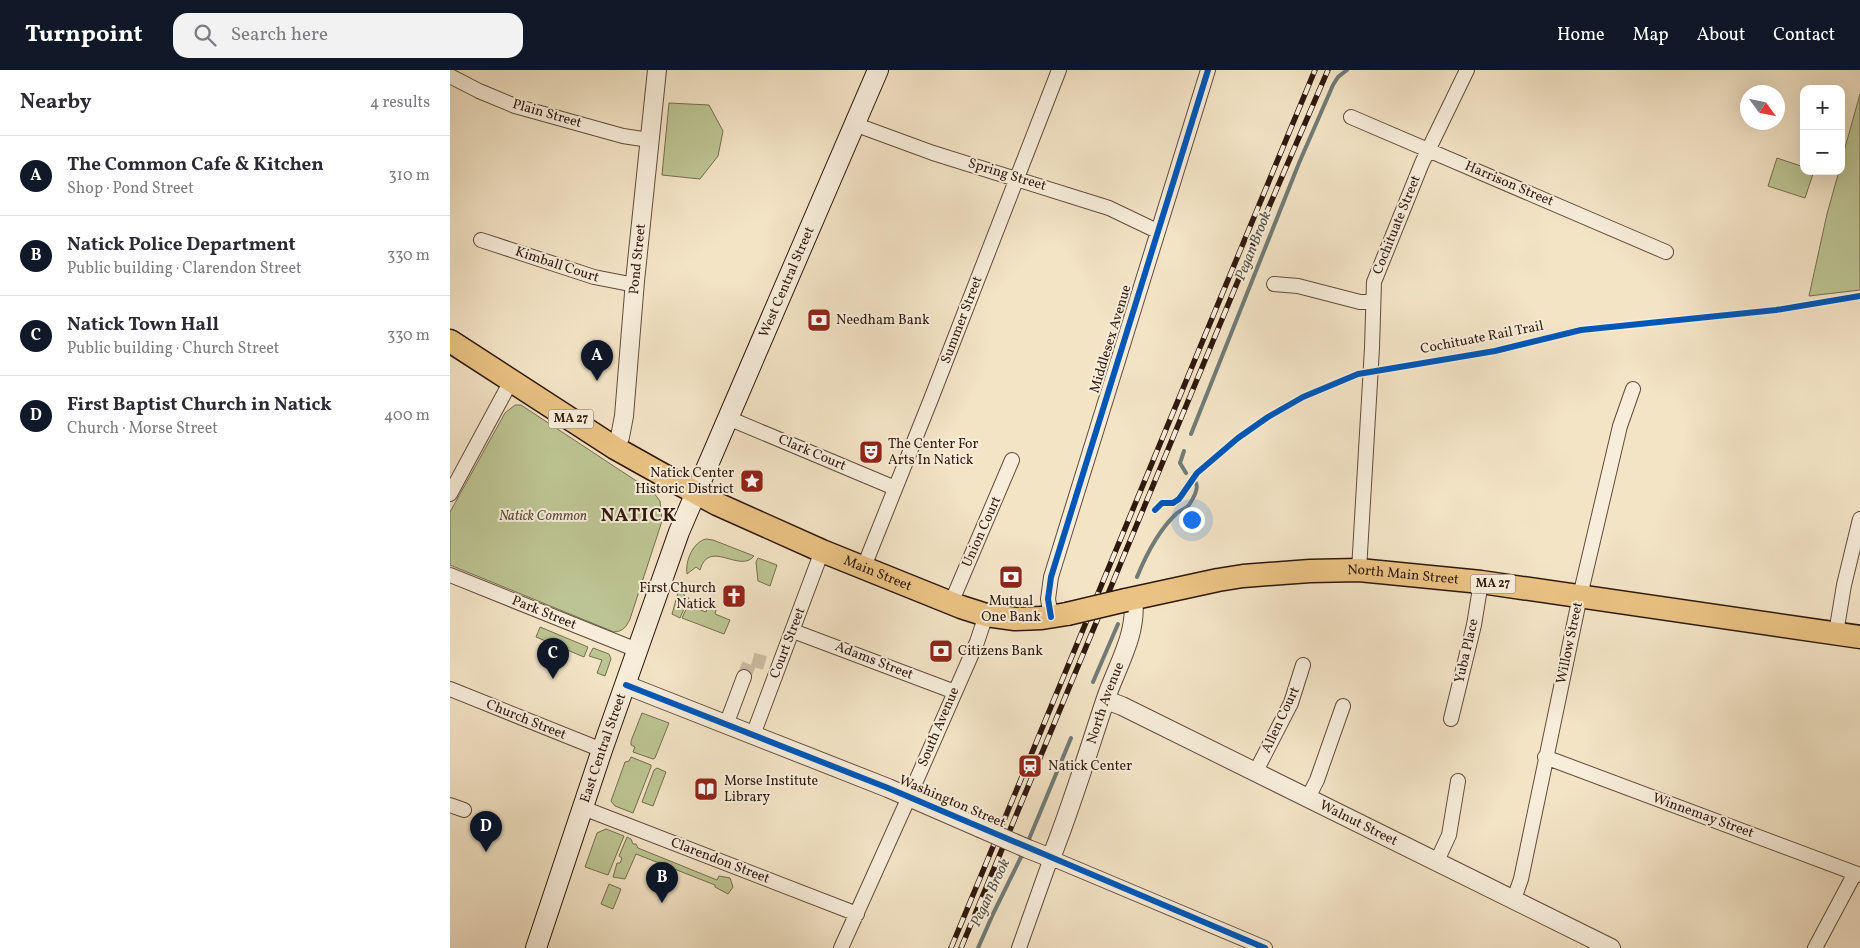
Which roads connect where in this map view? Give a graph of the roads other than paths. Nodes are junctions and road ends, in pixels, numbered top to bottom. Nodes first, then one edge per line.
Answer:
1 (657, 70) edge
2 (878, 70) edge
3 (1059, 70) edge
4 (1208, 70) edge
5 (1467, 70) edge
6 (450, 76) edge
7 (1351, 117) dead end
8 (854, 124) junction
9 (649, 140) junction
10 (1428, 150) junction
11 (1017, 178) junction
12 (1157, 231) junction
13 (481, 240) dead end
14 (1666, 252) dead end
15 (1274, 284) dead end
16 (634, 285) junction
17 (1373, 302) junction
18 (450, 341) edge
19 (511, 381) junction
20 (1633, 389) dead end
21 (728, 418) junction
22 (615, 448) junction
23 (1012, 460) dead end
24 (895, 488) junction
25 (695, 493) junction
26 (450, 494) edge
27 (1860, 518) edge
28 (822, 551) junction
29 (863, 569) junction
30 (1359, 570) junction
31 (450, 575) edge
32 (1481, 582) junction
33 (1580, 596) junction
34 (1130, 600) junction
35 (951, 603) junction
36 (986, 615) junction
37 (1059, 615) junction
38 (793, 631) junction
39 (1836, 633) junction
40 (1860, 637) edge
41 (638, 650) junction
42 (1303, 665) dead end
43 (744, 676) tunnel mouth
44 (626, 685) junction
45 (450, 689) edge
46 (955, 692) junction
47 (1106, 700) junction
48 (1344, 706) dead end
49 (1451, 719) dead end
50 (726, 725) junction
51 (753, 735) junction
52 (602, 750) junction
53 (1545, 757) junction
54 (1256, 773) junction
55 (1458, 781) dead end
56 (909, 797) junction
57 (1308, 798) junction
58 (450, 805) edge
59 (583, 808) junction
60 (464, 810) dead end
61 (1051, 858) junction
62 (1437, 861) junction
63 (1858, 874) edge
64 (1514, 899) junction
65 (857, 914) junction
66 (536, 948) edge
67 (841, 948) edge
68 (1019, 948) edge
69 (1265, 948) edge
70 (1611, 948) edge
71 (1815, 948) edge

1 - 9 street, Pond Street
2 - 8 main road, West Central Street
3 - 11 street, Summer Street
4 - 12 street, Middlesex Avenue
5 - 10 street, Cochituate Street
6 - 9 street, Plain Street
7 - 10 street, Harrison Street
8 - 11 street, Spring Street
8 - 21 main road, West Central Street
9 - 16 street, Pond Street
10 - 14 street, Harrison Street
10 - 17 street, Cochituate Street
11 - 12 street, Spring Street
11 - 24 street, Summer Street
12 - 37 street, Middlesex Avenue
13 - 16 street, Kimball Court
15 - 17 street
16 - 22 street, Pond Street
17 - 30 street, Cochituate Street
18 - 19 main road, MA 27
19 - 22 main road, MA 27
19 - 26 street
20 - 33 street, Willow Street
21 - 24 street, Clark Court
21 - 25 main road, West Central Street
22 - 25 main road, MA 27
23 - 35 street, Union Court
24 - 29 street, Summer Street
25 - 28 main road, Main Street / MA 27
25 - 41 main road, East Central Street
27 - 39 street
28 - 29 main road, Main Street / MA 27
28 - 38 street, Court Street
29 - 35 main road, Main Street / MA 27
30 - 32 main road, North Main Street / MA 27
30 - 34 main road, North Main Street / MA 27
31 - 41 street, Park Street
32 - 33 main road, North Main Street / MA 27
32 - 49 street, Yuba Place
33 - 39 main road, North Main Street / MA 27
33 - 53 street, Willow Street
34 - 37 main road, North Main Street / MA 27, bridge
34 - 47 street, North Avenue
35 - 36 main road, Main Street / MA 27
36 - 37 main road, Main Street / MA 27
36 - 46 street, South Avenue
38 - 46 street, Adams Street
38 - 51 street, Court Street
39 - 40 main road, North Main Street / MA 27
41 - 44 main road, East Central Street
42 - 54 street, Allen Court
43 - 50 street
44 - 50 street, Washington Street
44 - 52 main road, East Central Street
45 - 52 street, Church Street
46 - 56 street, South Avenue
47 - 54 street, Walnut Street
47 - 61 street, North Avenue
48 - 57 street
50 - 51 street, Washington Street
51 - 56 street, Washington Street
52 - 59 main road, East Central Street
53 - 63 street, Winnemay Street
53 - 64 street, Willow Street
54 - 57 street, Walnut Street
55 - 62 street
56 - 61 street, Washington Street, bridge
56 - 65 street, South Avenue
57 - 62 street, Walnut Street
58 - 60 street
59 - 65 street, Clarendon Street
59 - 66 main road, East Central Street
61 - 68 street, North Avenue
61 - 69 street, Washington Street
62 - 64 street, Walnut Street
63 - 71 street
64 - 70 street, Walnut Street
65 - 67 street, South Avenue

